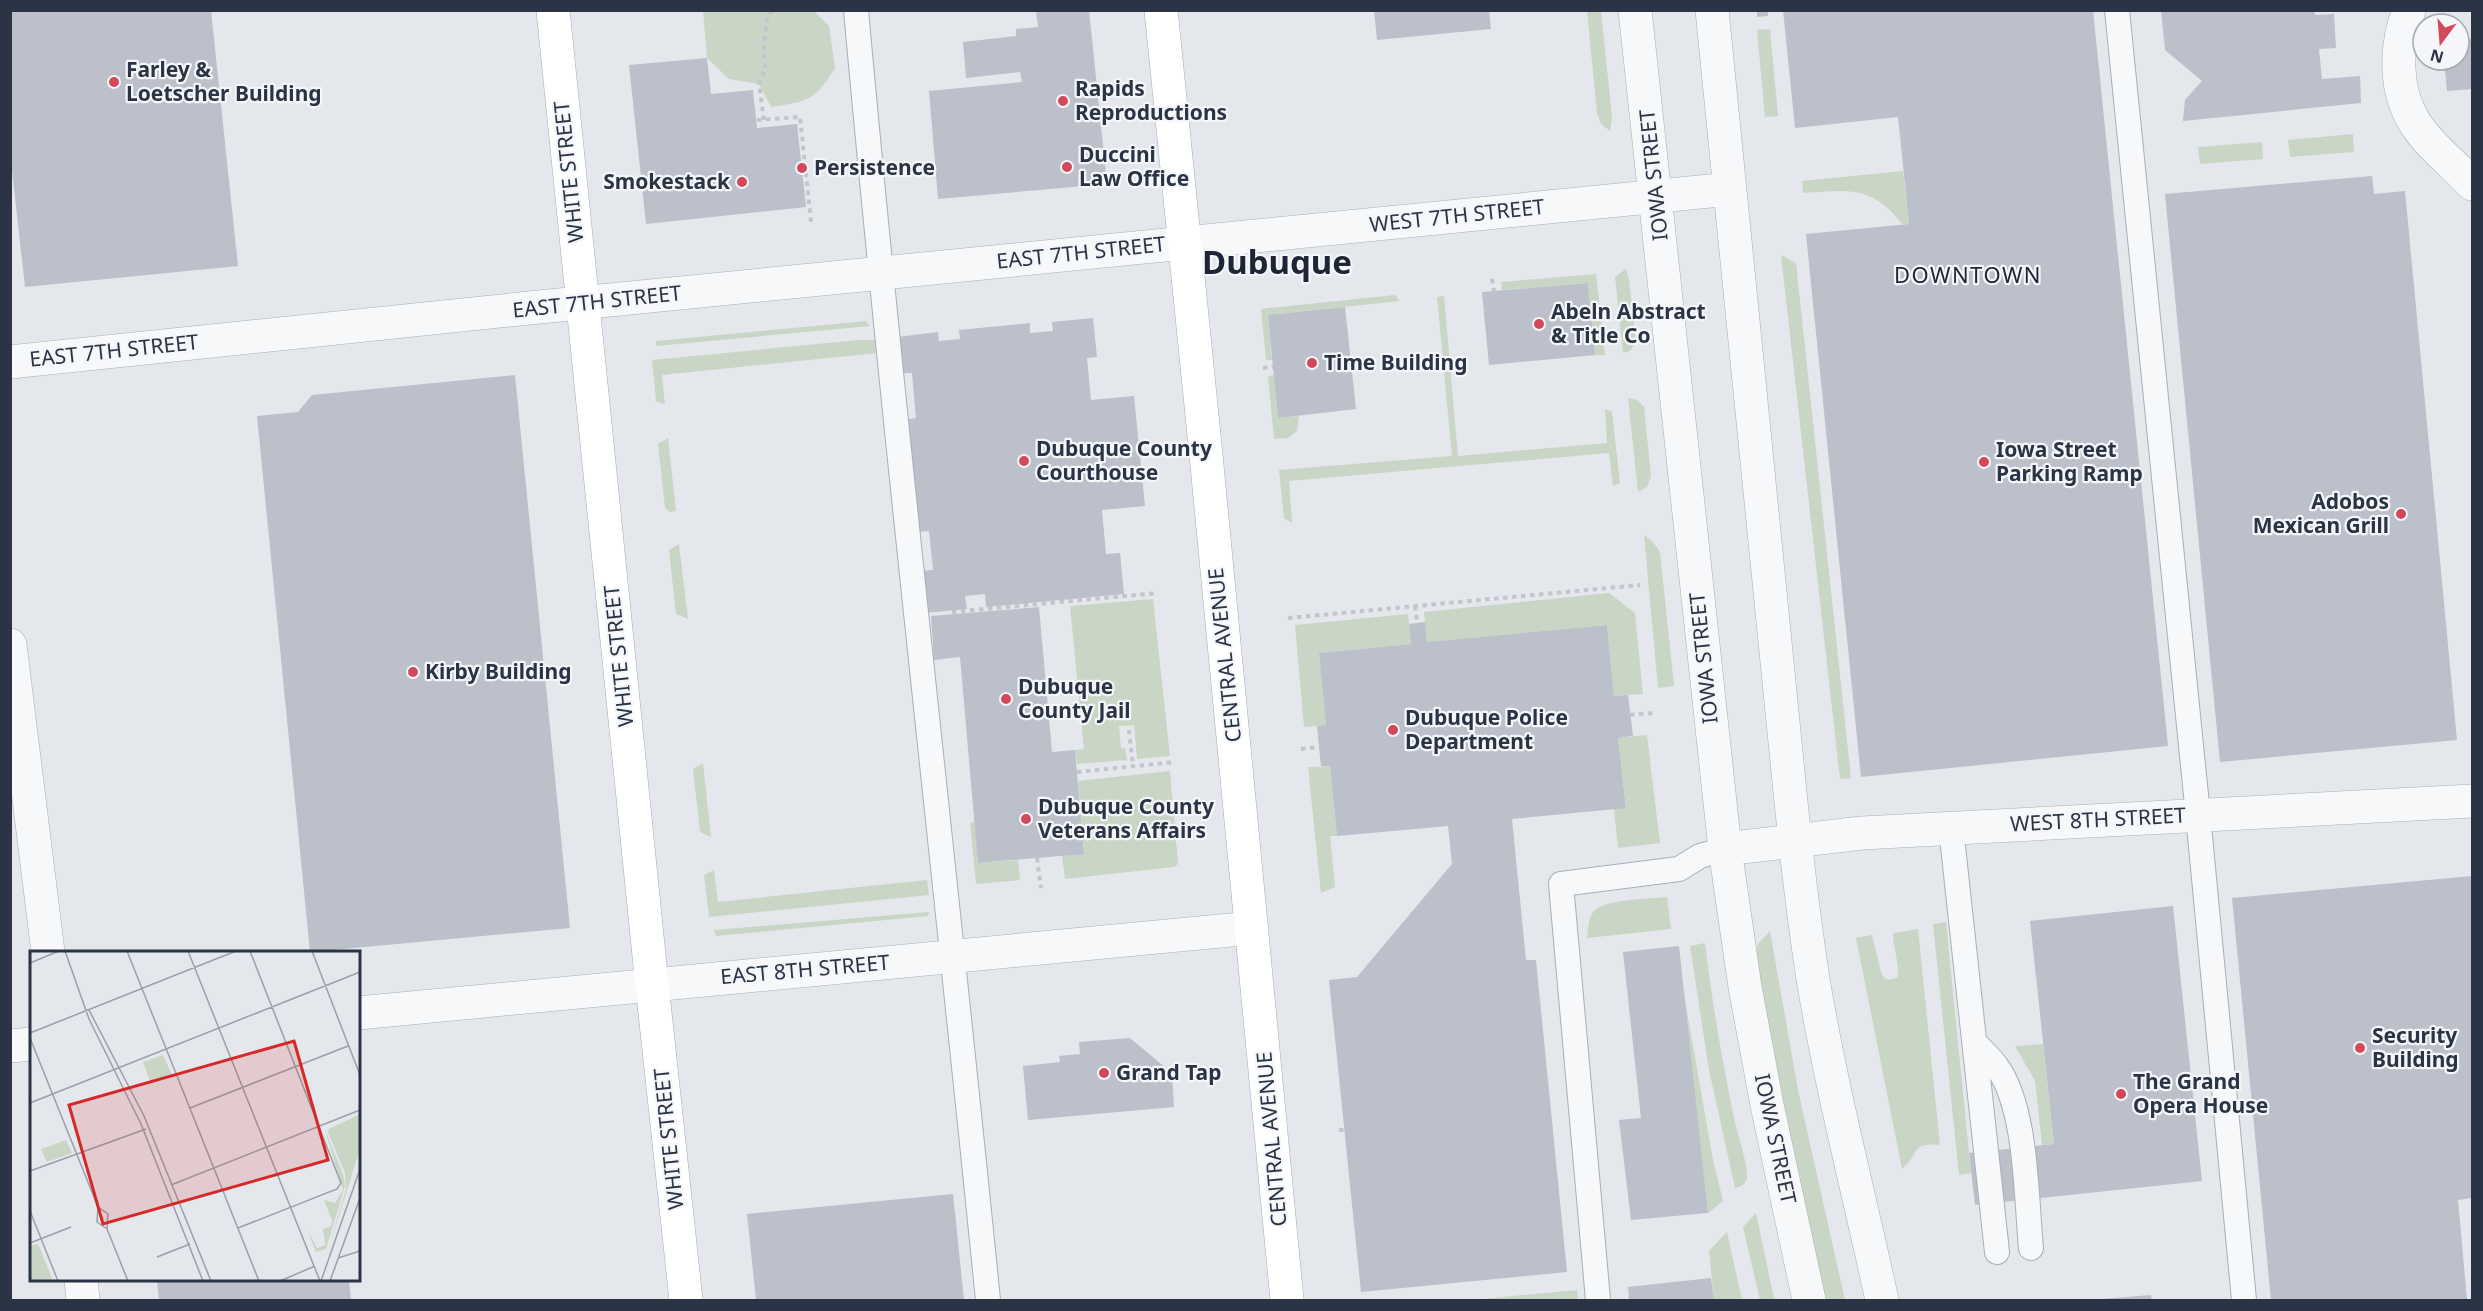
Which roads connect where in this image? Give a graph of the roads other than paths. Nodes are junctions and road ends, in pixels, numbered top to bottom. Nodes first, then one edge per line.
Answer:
1 (553, 10) edge
2 (856, 10) edge
3 (1161, 10) edge
4 (1635, 10) edge
5 (1712, 10) edge
6 (2117, 10) edge
7 (2409, 10) edge
8 (2472, 184) edge
9 (1730, 189) junction
10 (1656, 196) junction
11 (1184, 243) junction
12 (880, 273) junction
13 (582, 303) junction
14 (10, 362) edge
15 (10, 645) edge
16 (2472, 801) edge
17 (2198, 815) junction
18 (1951, 828) junction
19 (1795, 841) junction
20 (1725, 849) junction
21 (1252, 927) junction
22 (48, 951) edge
23 (954, 956) junction
24 (652, 985) junction
25 (360, 1013) edge
26 (1975, 1043) junction
27 (30, 1044) edge
28 (10, 1046) edge
29 (2031, 1248) dead end
30 (1996, 1252) dead end
31 (81, 1281) edge
32 (83, 1300) edge
33 (687, 1300) edge
34 (988, 1300) edge
35 (1287, 1300) edge
36 (1598, 1300) edge
37 (1809, 1300) edge
38 (1882, 1300) edge
39 (2244, 1300) edge

1 - 13 main road, WHITE STREET
2 - 12 lane
3 - 11 main road, CENTRAL AVENUE
4 - 10 street, IOWA STREET
5 - 9 street
6 - 17 lane
7 - 8 street
9 - 10 street, WEST 7TH STREET
9 - 19 street
10 - 11 street, WEST 7TH STREET
10 - 20 street, IOWA STREET
11 - 12 street, EAST 7TH STREET
11 - 21 main road, CENTRAL AVENUE
12 - 13 street, EAST 7TH STREET
12 - 23 lane
13 - 14 street, EAST 7TH STREET
13 - 24 main road, WHITE STREET
15 - 22 street
16 - 17 street, WEST 8TH STREET
17 - 18 street, WEST 8TH STREET
17 - 39 lane
18 - 19 street, WEST 8TH STREET
18 - 26 lane
19 - 20 street, WEST 8TH STREET
19 - 38 street
20 - 36 lane
20 - 37 street, IOWA STREET
21 - 23 street, EAST 8TH STREET
21 - 35 main road, CENTRAL AVENUE
23 - 24 street, EAST 8TH STREET
23 - 34 lane
24 - 25 street, EAST 8TH STREET
24 - 33 main road, WHITE STREET
26 - 29 lane
26 - 30 lane
27 - 28 street
31 - 32 street

